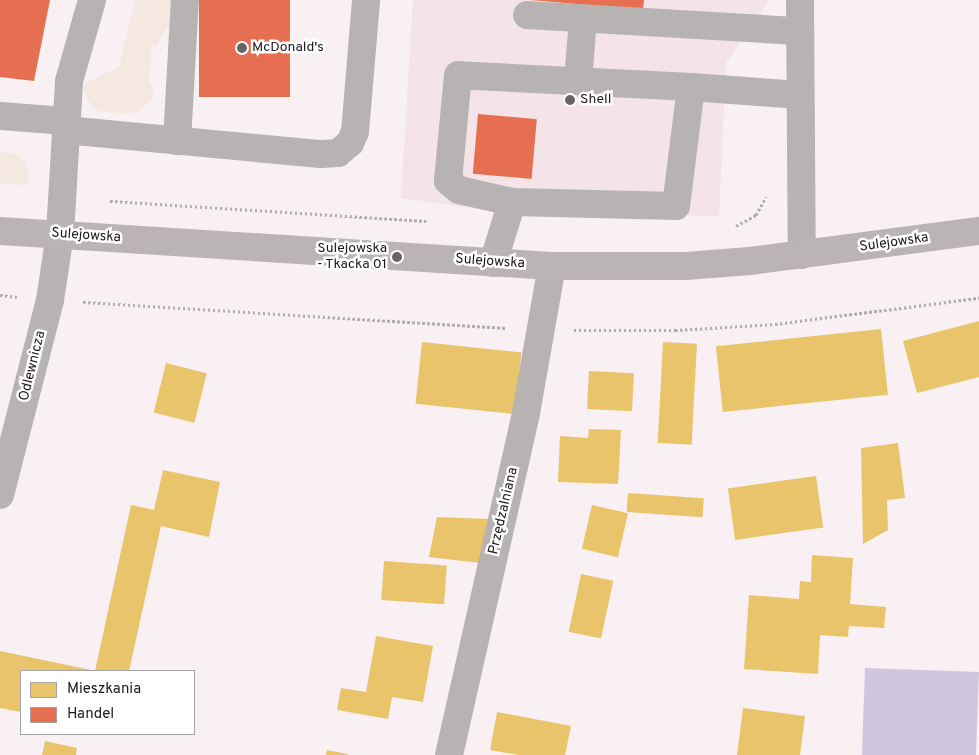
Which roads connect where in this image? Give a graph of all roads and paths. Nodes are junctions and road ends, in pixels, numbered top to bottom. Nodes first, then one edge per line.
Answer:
1 (92, 0) edge
2 (185, 0) edge
3 (366, 0) edge
4 (800, 0) edge
5 (527, 16) dead end
6 (583, 19) junction
7 (800, 31) junction
8 (578, 81) junction
9 (691, 87) junction
10 (800, 95) junction
11 (0, 116) edge
12 (66, 126) junction
13 (176, 141) junction
14 (512, 202) junction
15 (0, 231) edge
16 (979, 231) edge
17 (60, 234) junction
18 (802, 255) junction
19 (493, 262) junction
20 (552, 266) junction
21 (0, 295) edge
22 (979, 298) edge
23 (50, 300) junction
24 (542, 330) junction
25 (0, 495) edge
26 (449, 755) edge

1 - 12 street, Odlewnicza
2 - 13 street
3 - 13 street
4 - 7 street
5 - 6 street
6 - 7 street
6 - 8 street
7 - 10 street
8 - 9 street
8 - 14 street
9 - 10 street
9 - 14 street
10 - 18 street
11 - 12 street
12 - 13 street
12 - 17 street, Odlewnicza
14 - 19 street
15 - 17 main road, Sulejowska
16 - 18 main road, Sulejowska
17 - 19 main road, Sulejowska
17 - 23 street, Odlewnicza
18 - 20 main road, Sulejowska
19 - 20 main road, Sulejowska
20 - 24 street, Przędzalniana
21 - 23 path
22 - 24 path
23 - 24 path
23 - 25 street, Odlewnicza
24 - 26 street, Przędzalniana

